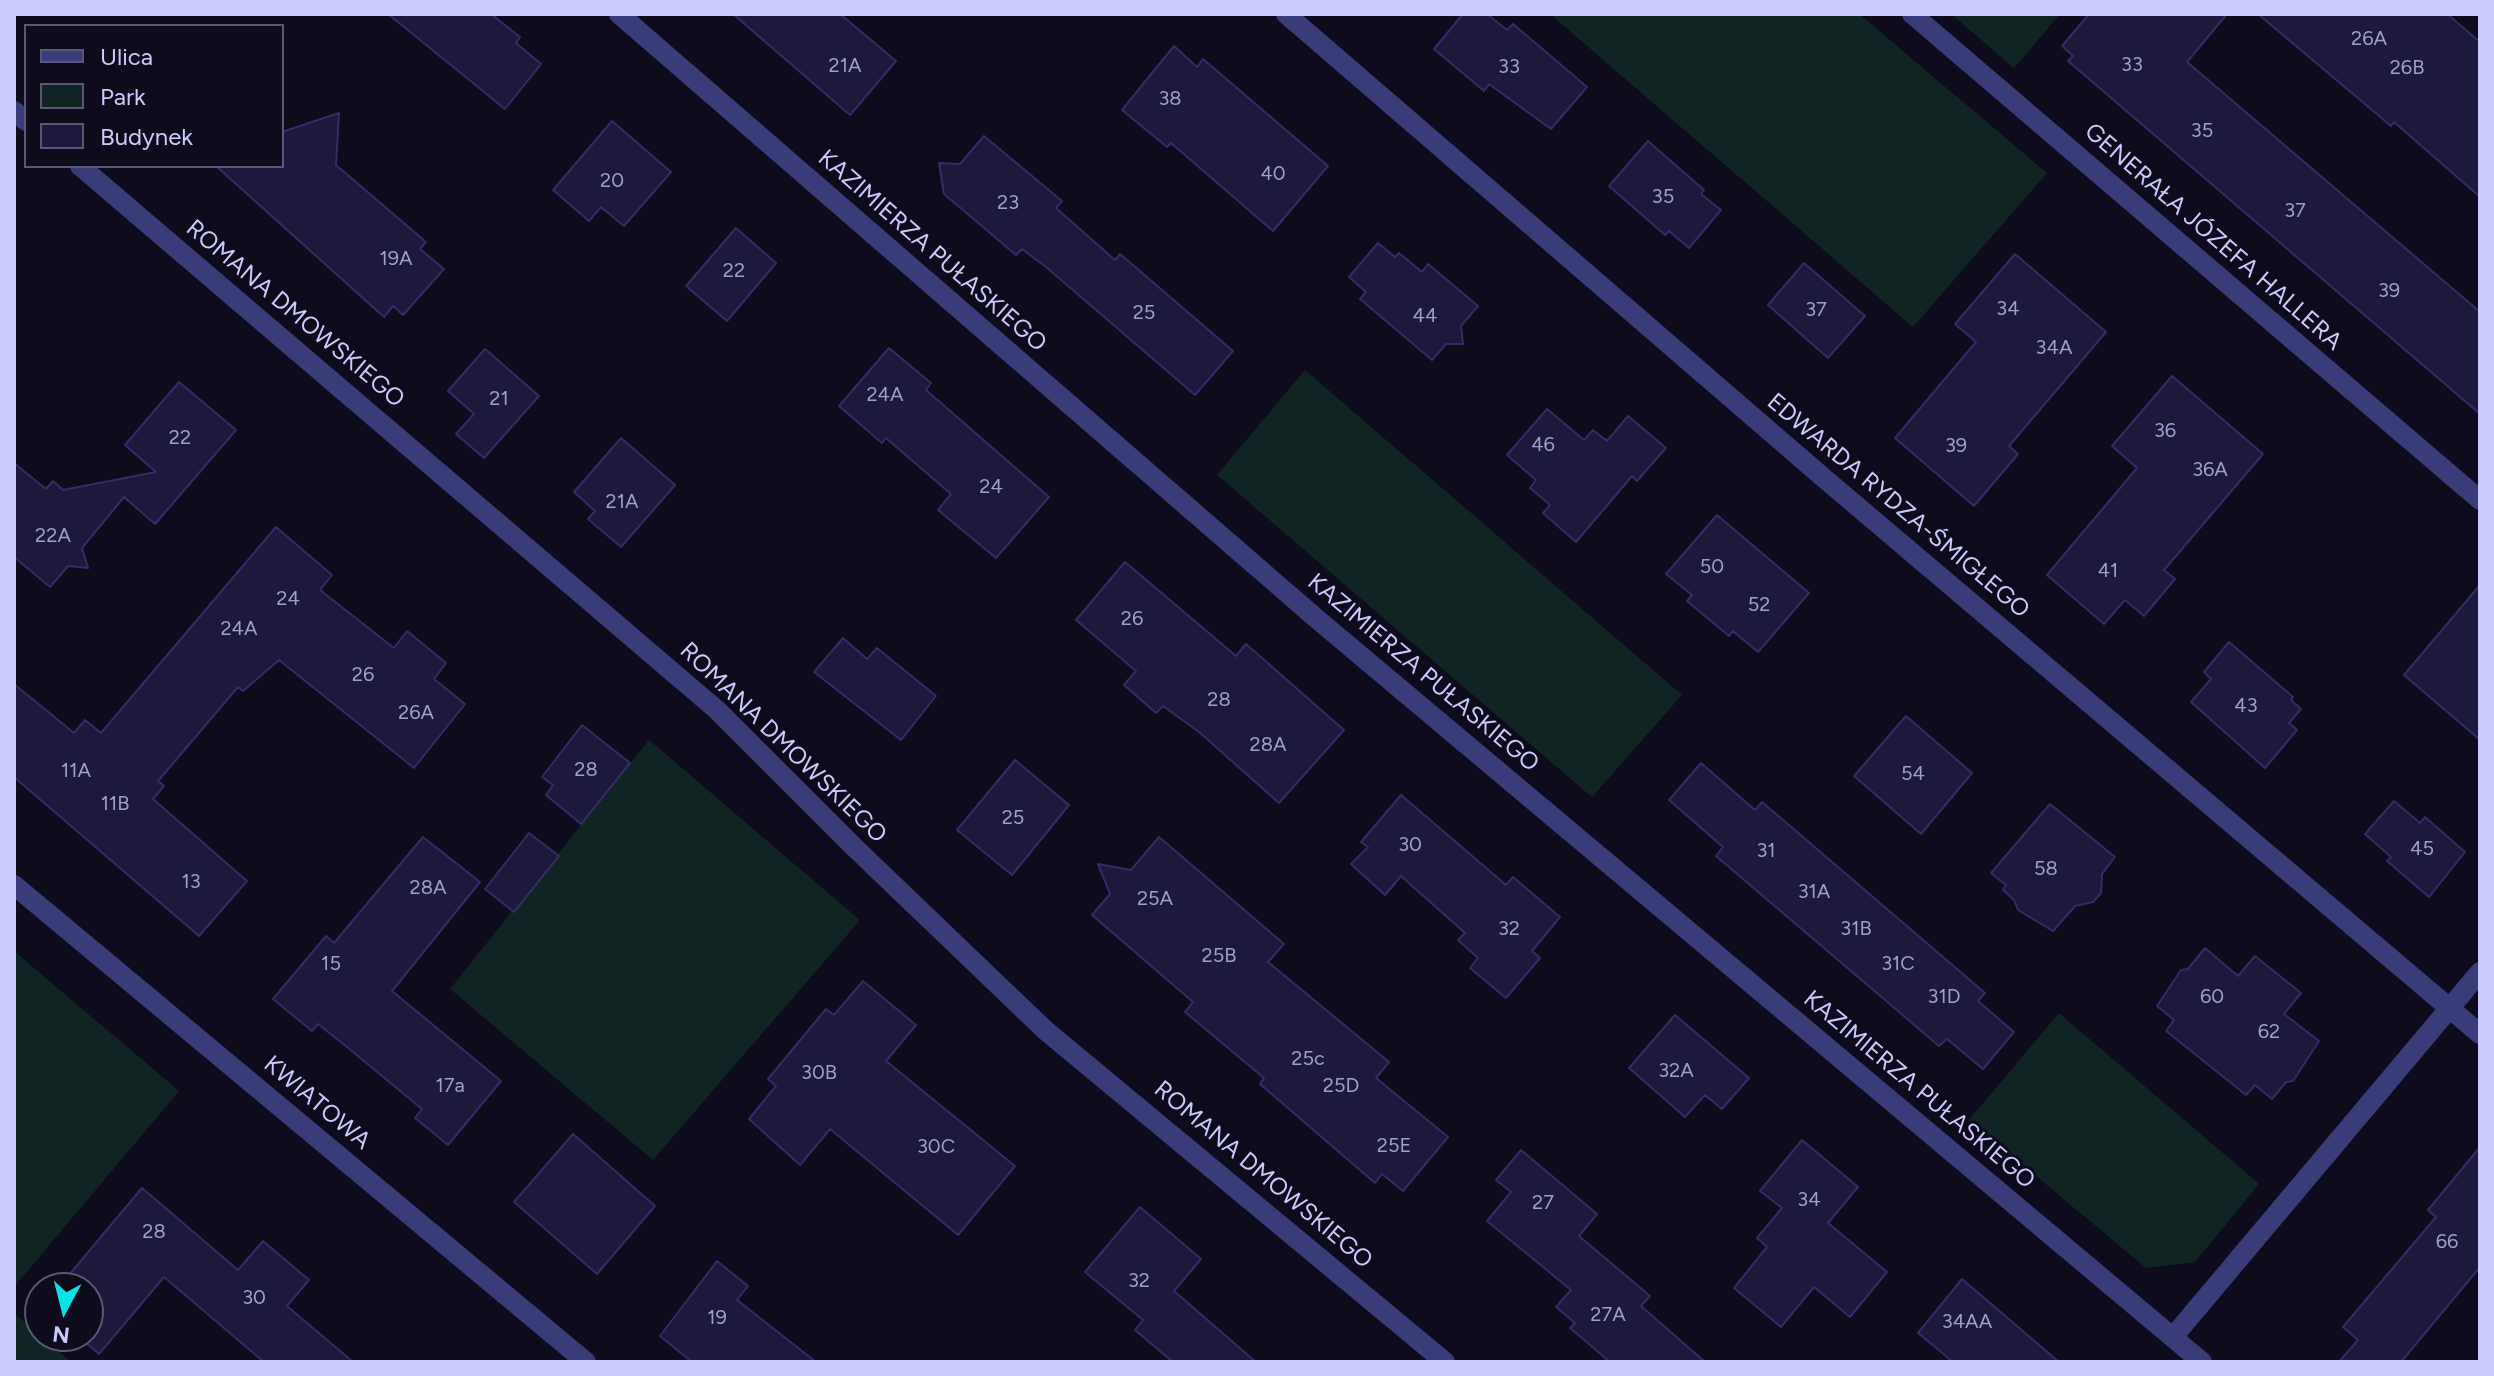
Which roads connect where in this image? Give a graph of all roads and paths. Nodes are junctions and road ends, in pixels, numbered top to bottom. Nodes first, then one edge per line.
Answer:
1 (619, 14) edge
2 (1286, 14) edge
3 (1912, 14) edge
4 (82, 168) edge
5 (2480, 500) edge
6 (14, 885) edge
7 (2480, 972) edge
8 (2451, 1009) junction
9 (2480, 1034) edge
10 (2173, 1337) junction
11 (586, 1362) edge
12 (1445, 1362) edge
13 (2202, 1362) edge

1 - 10 street, KAZIMIERZA PUŁASKIEGO
2 - 8 street, EDWARDA RYDZA-ŚMIGŁEGO
3 - 5 street, GENERAŁA JÓZEFA HALLERA
4 - 12 street, ROMANA DMOWSKIEGO
6 - 11 street, KWIATOWA
7 - 8 street
8 - 9 street, EDWARDA RYDZA-ŚMIGŁEGO
8 - 10 street
10 - 13 street, KAZIMIERZA PUŁASKIEGO

